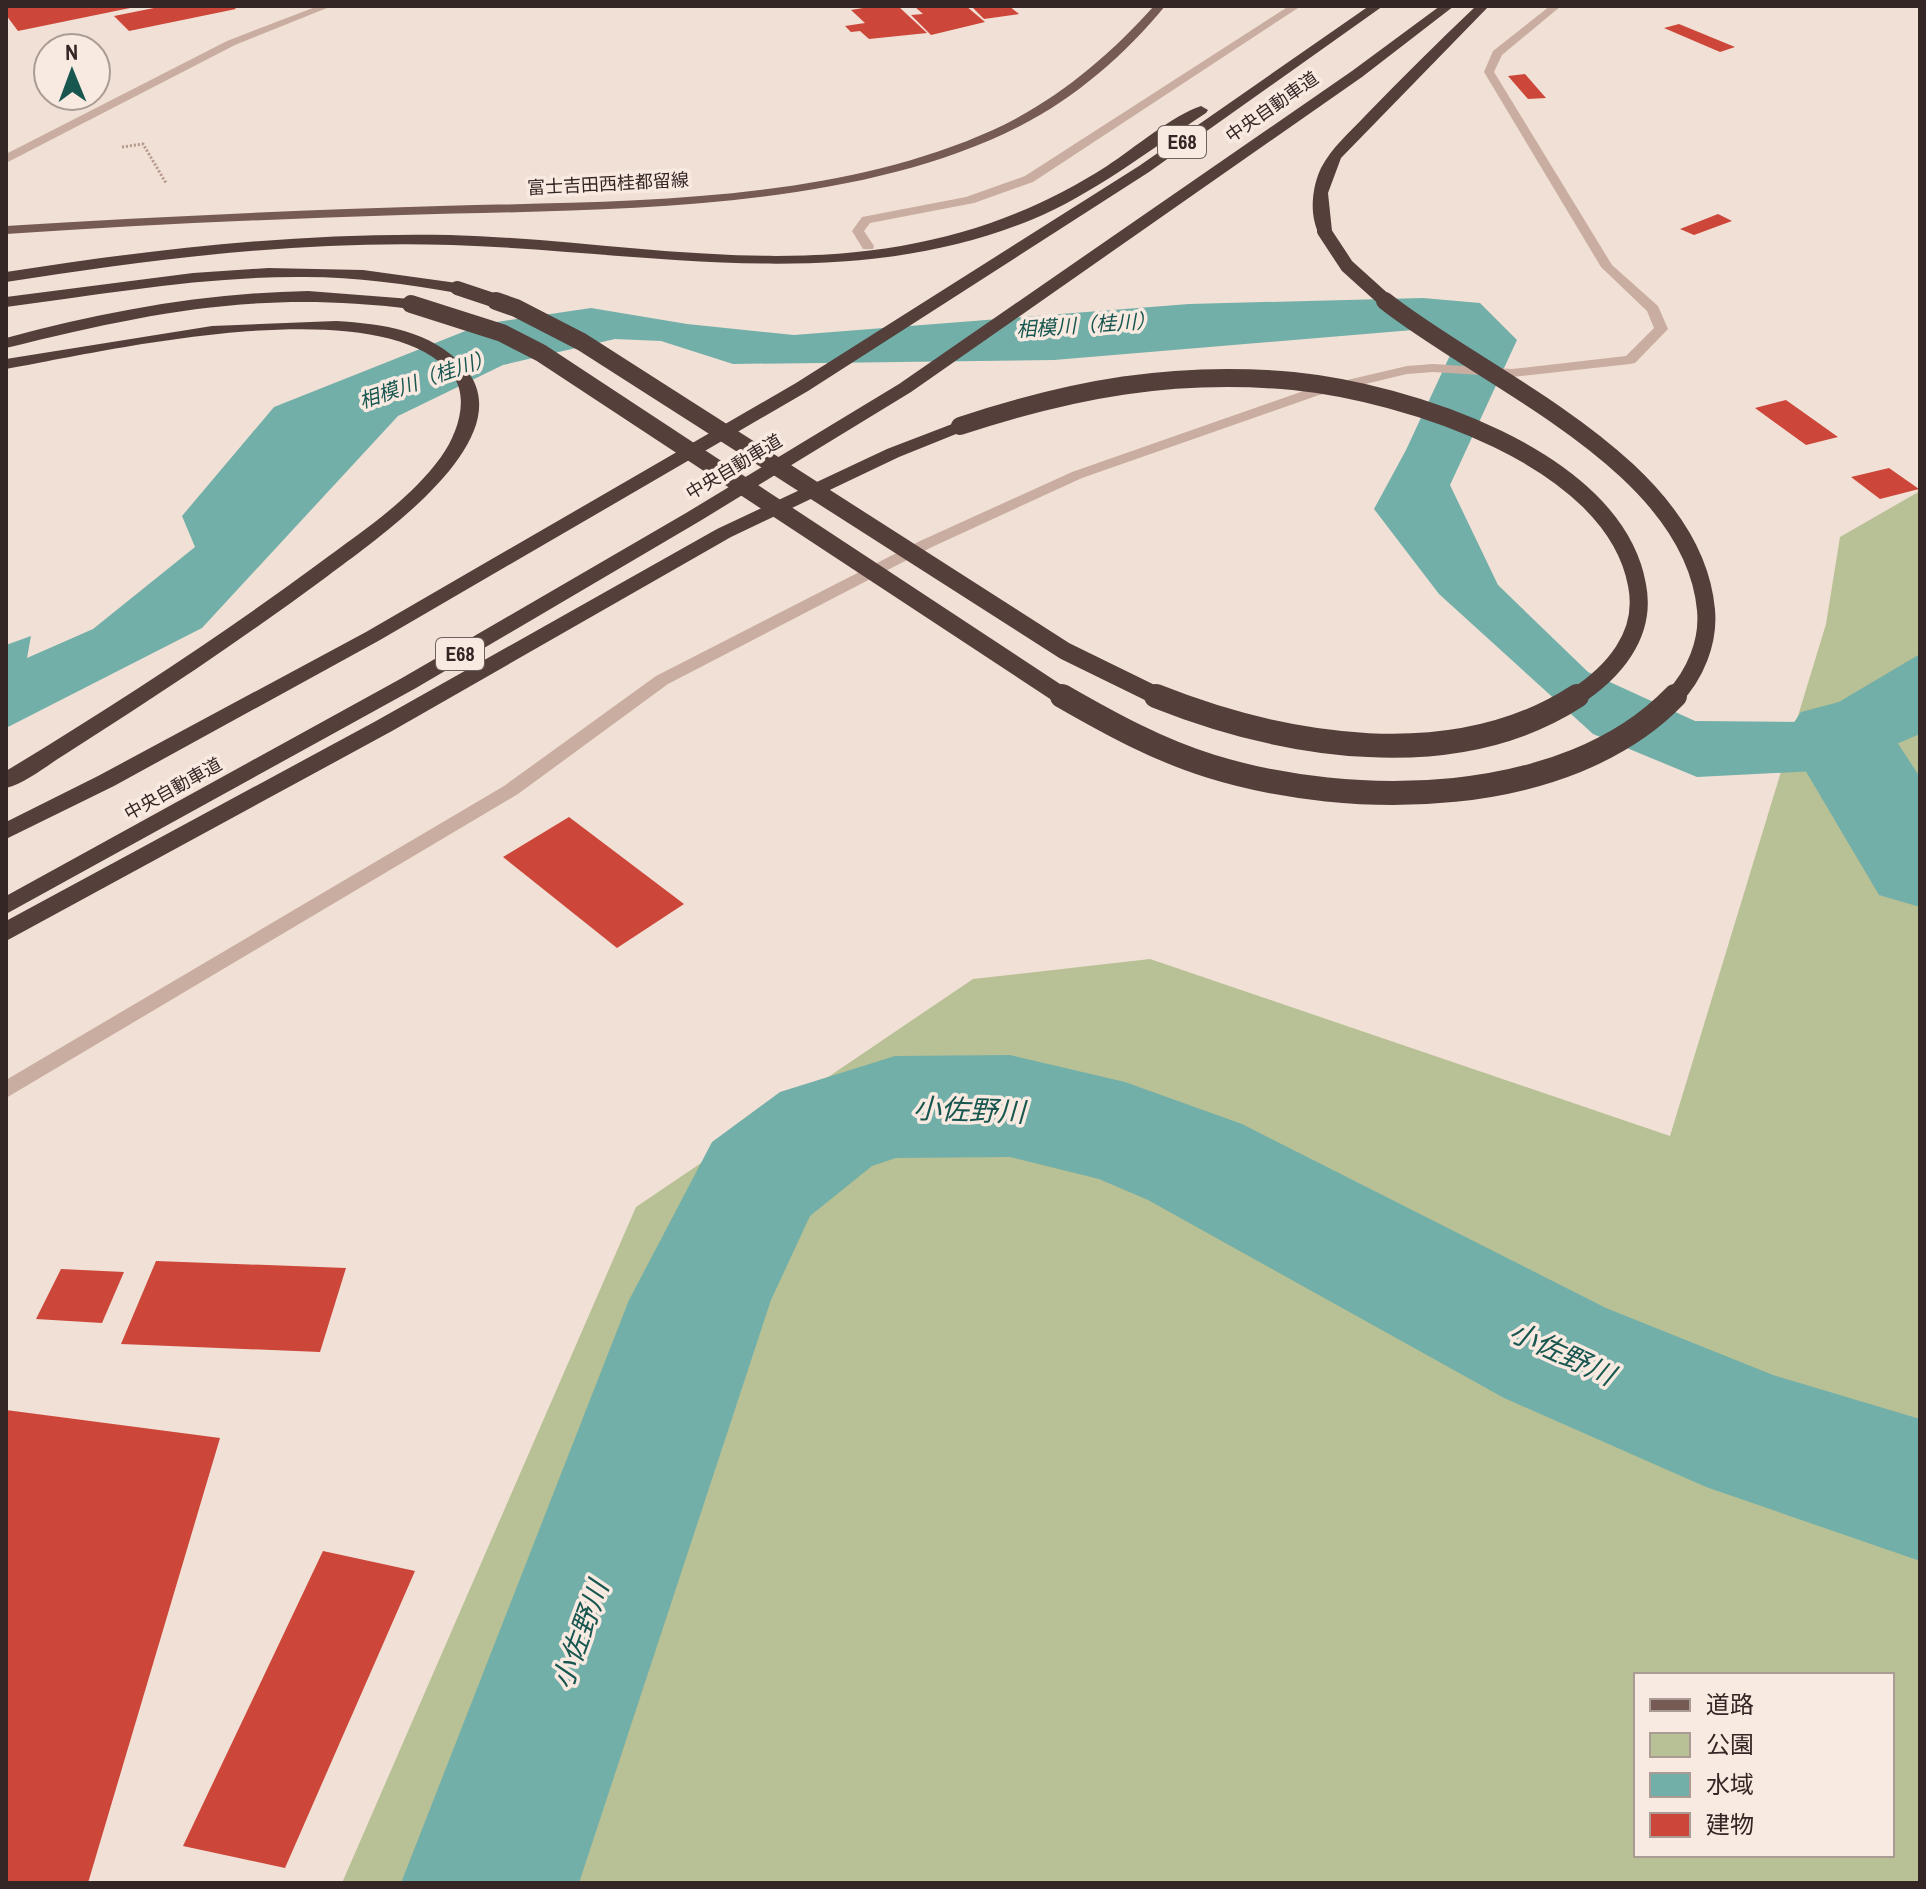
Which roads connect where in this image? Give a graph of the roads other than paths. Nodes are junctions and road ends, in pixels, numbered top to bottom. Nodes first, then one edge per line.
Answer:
1 (327, 6) edge
2 (1160, 6) edge
3 (1296, 6) edge
4 (1355, 6) edge
5 (1377, 6) edge
6 (1448, 6) edge
7 (1483, 6) edge
8 (1556, 6) edge
9 (6, 159) edge
10 (6, 230) edge
11 (868, 246) dead end
12 (6, 277) edge
13 (6, 302) edge
14 (6, 343) edge
15 (6, 364) edge
16 (6, 781) edge
17 (6, 831) edge
18 (6, 906) edge
19 (6, 932) edge
20 (6, 1090) edge

1 - 9 street
2 - 10 main road, 富士吉田西桂都留線
3 - 11 street
4 - 12 highway
5 - 17 highway, 中央自動車道 / E68
6 - 18 highway, 中央自動車道 / E68
7 - 14 highway, bridge
8 - 20 street, bridge
13 - 19 highway, bridge
15 - 16 highway

